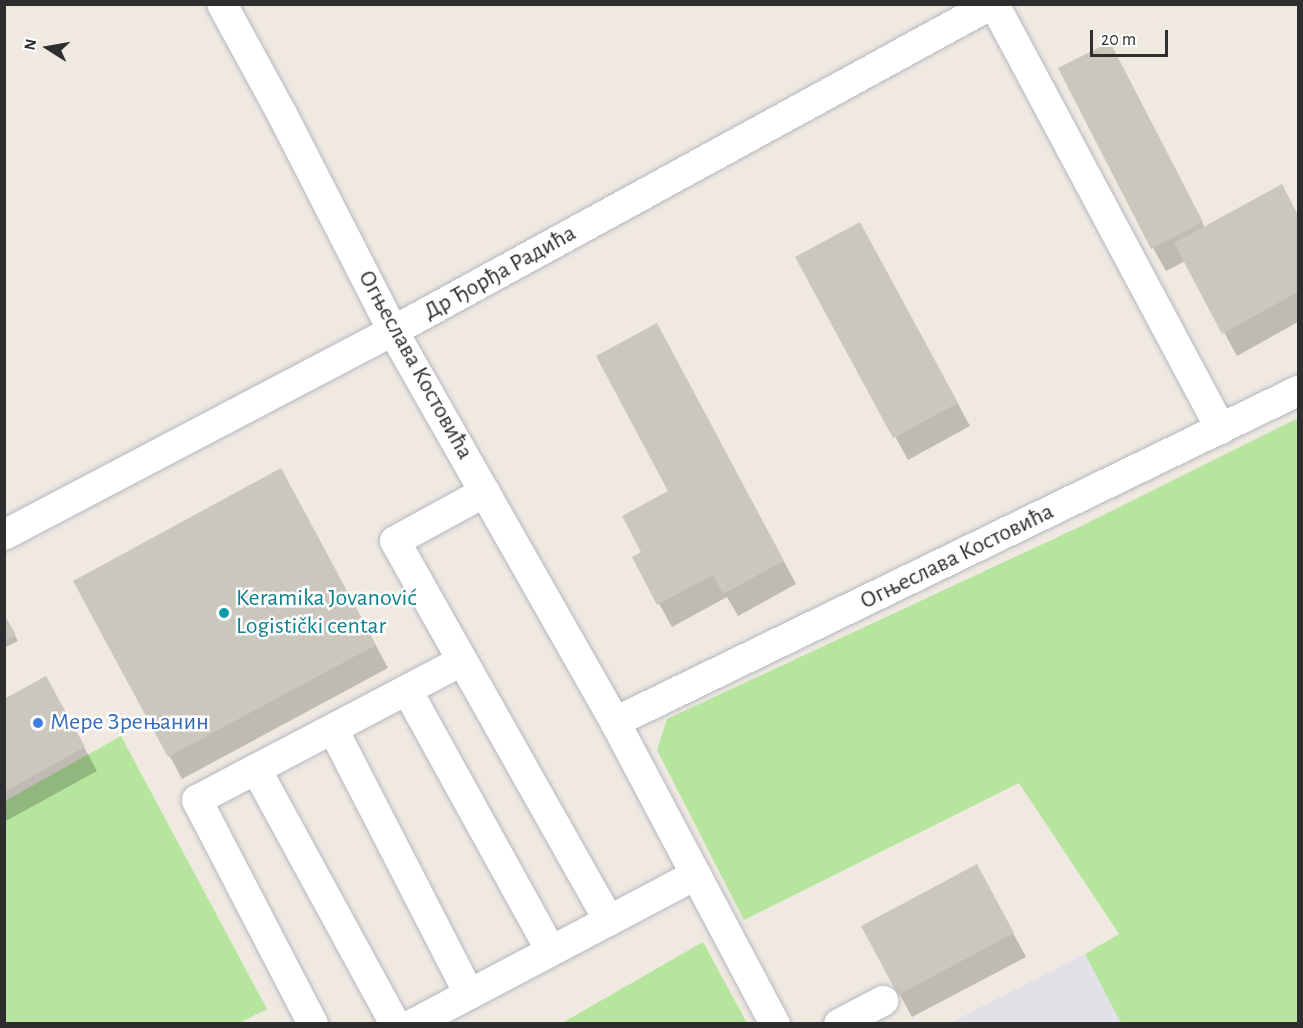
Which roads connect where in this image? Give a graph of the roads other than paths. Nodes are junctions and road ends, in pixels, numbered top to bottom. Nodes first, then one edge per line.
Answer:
1 (222, 4) edge
2 (993, 4) edge
3 (393, 331) junction
4 (1299, 391) edge
5 (1221, 429) junction
6 (484, 492) junction
7 (4, 535) edge
8 (462, 661) junction
9 (407, 690) junction
10 (615, 722) junction
11 (333, 729) junction
12 (256, 769) junction
13 (696, 874) junction
14 (609, 921) junction
15 (551, 951) junction
16 (469, 994) junction
17 (883, 1001) dead end
18 (313, 1023) edge
19 (395, 1023) edge
20 (413, 1023) edge
21 (775, 1023) edge
22 (839, 1023) edge

1 - 3 street, Огњеслава Костовића
2 - 3 street, Др Ђорђа Радића
2 - 5 street
3 - 6 street, Огњеслава Костовића
3 - 7 street, Др Ђорђа Радића
4 - 5 street, Огњеслава Костовића
5 - 10 street, Огњеслава Костовића
6 - 8 street
6 - 10 street, Огњеслава Костовића
8 - 9 street
8 - 14 street
9 - 11 street
9 - 15 street
10 - 13 street, Огњеслава Костовића
11 - 12 street
11 - 16 street
12 - 18 street
12 - 19 street
13 - 14 street
13 - 21 street, Огњеслава Костовића
14 - 15 street
15 - 16 street
16 - 20 street
17 - 22 street

